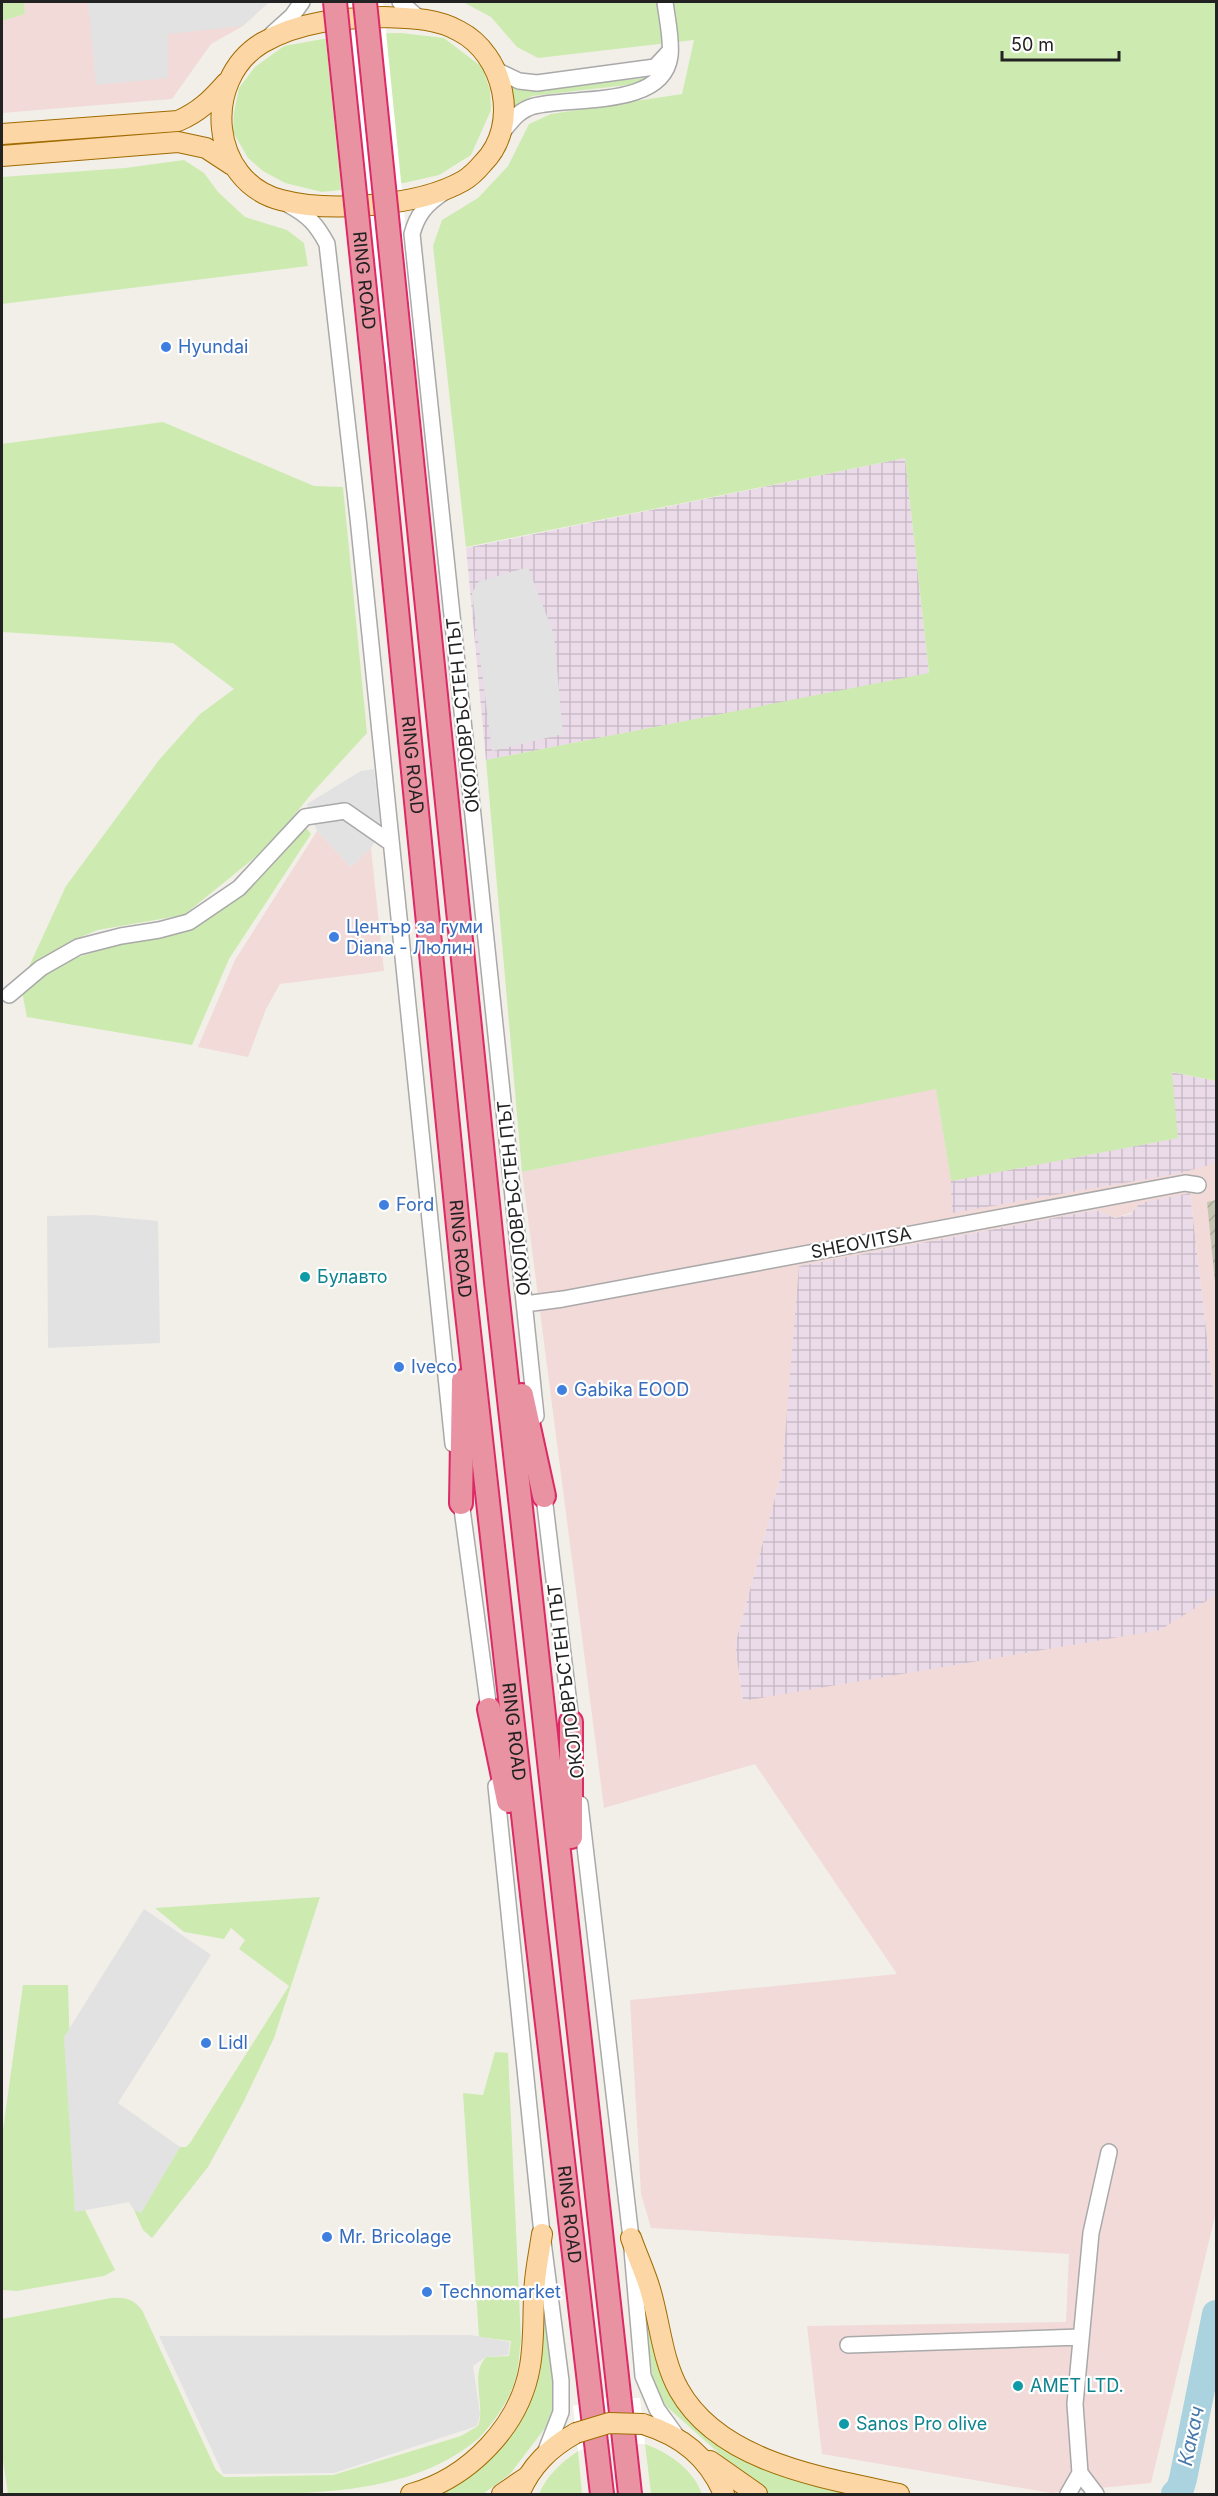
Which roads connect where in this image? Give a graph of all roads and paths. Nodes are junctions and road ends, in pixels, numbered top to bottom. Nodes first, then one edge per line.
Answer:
1 (302, 2) edge
2 (335, 2) edge
3 (365, 2) edge
4 (400, 2) edge
5 (665, 2) edge
6 (420, 19) junction
7 (261, 44) junction
8 (670, 50) junction
9 (496, 70) junction
10 (232, 77) junction
11 (2, 134) edge
12 (499, 138) junction
13 (2, 156) edge
14 (234, 167) junction
15 (463, 181) junction
16 (282, 200) junction
17 (391, 843) junction
18 (9, 995) dead end
19 (1198, 1185) dead end
20 (496, 1282) junction
21 (464, 1287) junction
22 (525, 1304) junction
23 (544, 1496) junction
24 (461, 1503) junction
25 (489, 1709) junction
26 (571, 1722) junction
27 (534, 1913) junction
28 (571, 1950) junction
29 (1109, 2152) dead end
30 (542, 2234) junction
31 (631, 2238) junction
32 (1080, 2337) junction
33 (848, 2345) dead end
34 (685, 2443) junction
35 (546, 2453) junction
36 (1080, 2473) junction
37 (523, 2486) edge
38 (411, 2494) edge
39 (502, 2494) edge
40 (602, 2494) edge
41 (630, 2494) edge
42 (724, 2494) edge
43 (757, 2494) edge
44 (899, 2494) edge
45 (1068, 2494) edge
46 (1096, 2494) edge

1 - 7 street
2 - 21 highway, RING ROAD, bridge
3 - 20 highway, RING ROAD, bridge
4 - 6 street
5 - 8 street
6 - 7 main road
6 - 9 main road
7 - 10 main road
8 - 9 street
8 - 12 street
9 - 12 main road
10 - 11 main road
10 - 14 main road
12 - 15 main road
13 - 14 main road
14 - 16 main road
15 - 16 main road
15 - 22 street, ОКОЛОВРЪСТЕН ПЪТ
16 - 17 street, RING ROAD
17 - 18 street
17 - 24 street, RING ROAD
19 - 22 street, SHEOVITSA
20 - 23 highway
20 - 28 highway, RING ROAD
21 - 24 highway
21 - 27 highway, RING ROAD
22 - 23 street, ОКОЛОВРЪСТЕН ПЪТ
23 - 26 street, ОКОЛОВРЪСТЕН ПЪТ
24 - 25 street, RING ROAD
25 - 27 highway
25 - 30 street, RING ROAD
26 - 28 highway
26 - 31 street, ОКОЛОВРЪСТЕН ПЪТ
27 - 40 highway, RING ROAD
28 - 41 highway, RING ROAD
29 - 32 street
30 - 35 street, RING ROAD
30 - 38 main road
31 - 34 street
31 - 44 main road
32 - 33 street
32 - 36 street
34 - 35 main road, bridge
34 - 42 main road
34 - 43 main road
35 - 37 main road
36 - 45 street
36 - 46 street
37 - 39 main road

